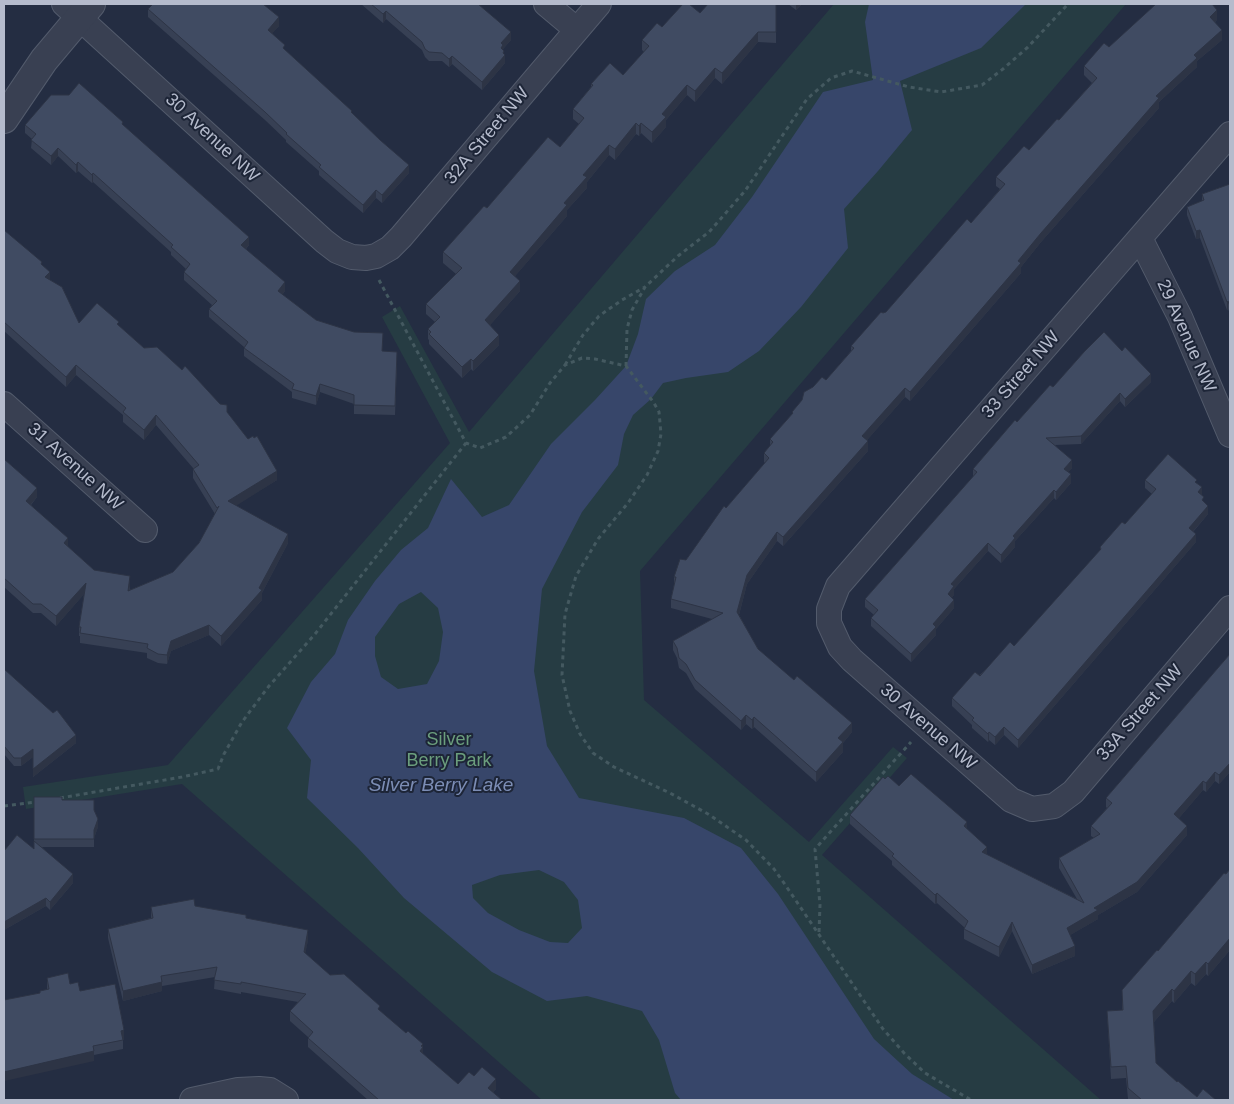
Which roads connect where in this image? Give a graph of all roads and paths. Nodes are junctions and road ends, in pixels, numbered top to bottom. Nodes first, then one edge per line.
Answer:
1 (546, 4) edge
2 (599, 4) edge
3 (1068, 4) edge
4 (78, 8) edge
5 (577, 30) junction
6 (4, 119) edge
7 (1230, 134) edge
8 (1140, 238) junction
9 (366, 258) junction
10 (646, 287) junction
11 (565, 365) junction
12 (626, 366) junction
13 (4, 404) edge
14 (1230, 434) edge
15 (466, 443) junction
16 (145, 530) dead end
17 (1230, 608) edge
18 (829, 623) joint
19 (925, 725) junction
20 (52, 799) edge
21 (42, 801) edge
22 (4, 806) edge
23 (1044, 808) joint
24 (819, 932) junction
25 (192, 1100) edge
26 (286, 1100) edge
27 (971, 1100) edge

1 - 5 street
2 - 5 street, 32A Street NW
3 - 10 path
4 - 6 street
4 - 9 street, 30 Avenue NW
5 - 9 street, 32A Street NW
7 - 8 street, 33 Street NW
8 - 14 street, 29 Avenue NW
8 - 18 street, 33 Street NW
9 - 15 path
10 - 11 path
10 - 12 path
11 - 12 path
11 - 15 path
12 - 24 path
13 - 16 street, 31 Avenue NW
15 - 20 path
17 - 23 street, 33A Street NW
18 - 19 street, 30 Avenue NW
19 - 23 street, 30 Avenue NW
19 - 24 path
21 - 22 path
24 - 27 path
25 - 26 street

